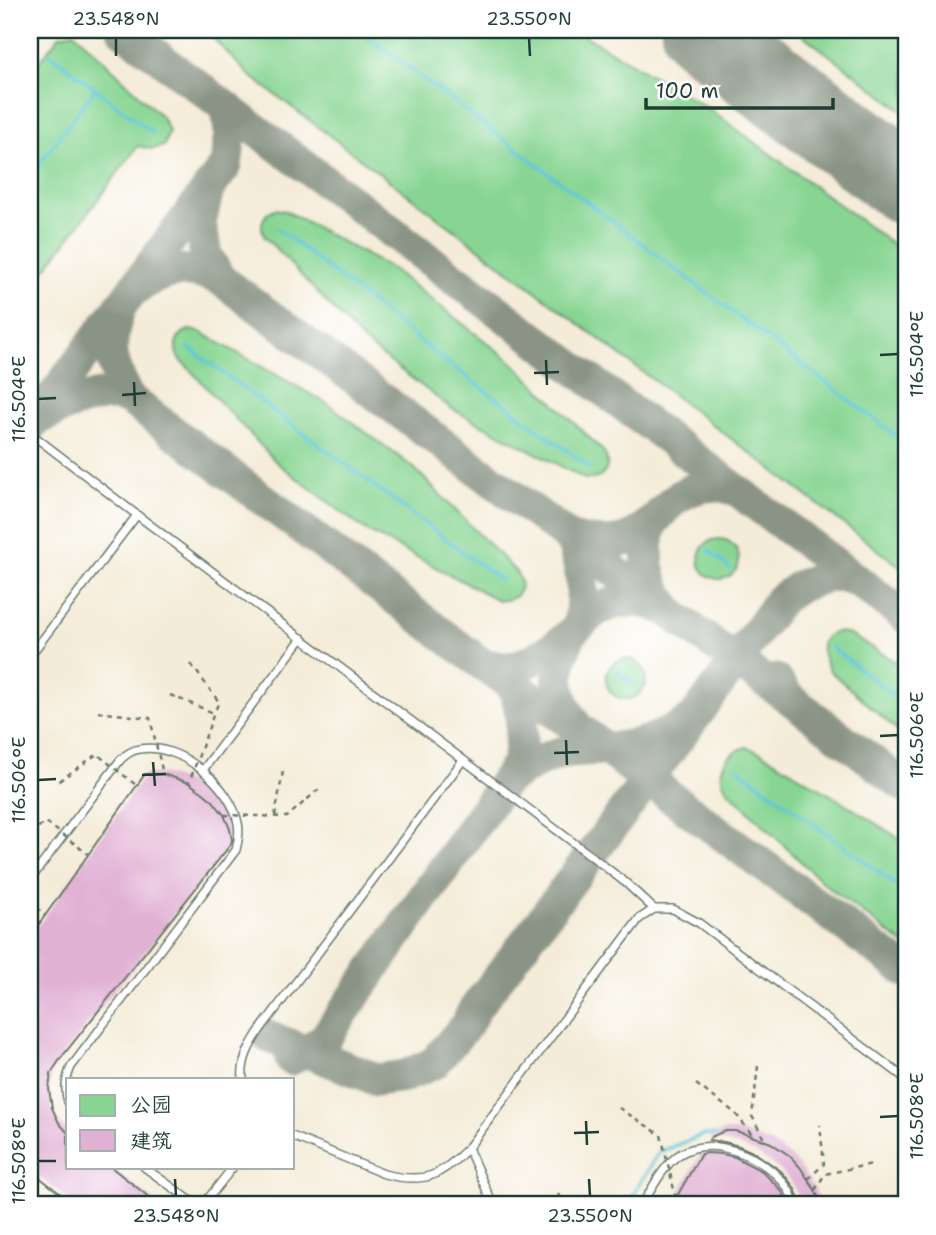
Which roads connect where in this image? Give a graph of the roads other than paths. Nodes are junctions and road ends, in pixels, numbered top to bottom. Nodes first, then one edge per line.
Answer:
1 (30, 433) edge
2 (137, 515) junction
3 (303, 638) junction
4 (30, 656) edge
5 (463, 760) junction
6 (203, 770) junction
7 (30, 880) edge
8 (654, 909) junction
9 (67, 1078) edge
10 (243, 1078) edge
11 (906, 1079) edge
12 (294, 1137) edge
13 (468, 1148) junction
14 (146, 1168) edge
15 (232, 1168) edge
16 (197, 1205) edge
17 (203, 1205) edge
18 (493, 1205) edge
19 (642, 1205) edge
20 (796, 1205) edge

1 - 2 lane
2 - 3 lane
2 - 4 lane
3 - 5 lane
3 - 6 lane
5 - 8 lane
5 - 10 lane
6 - 7 lane
6 - 9 lane
8 - 11 lane
8 - 13 lane
12 - 13 lane
13 - 18 lane
14 - 16 lane
15 - 17 lane
19 - 20 lane

